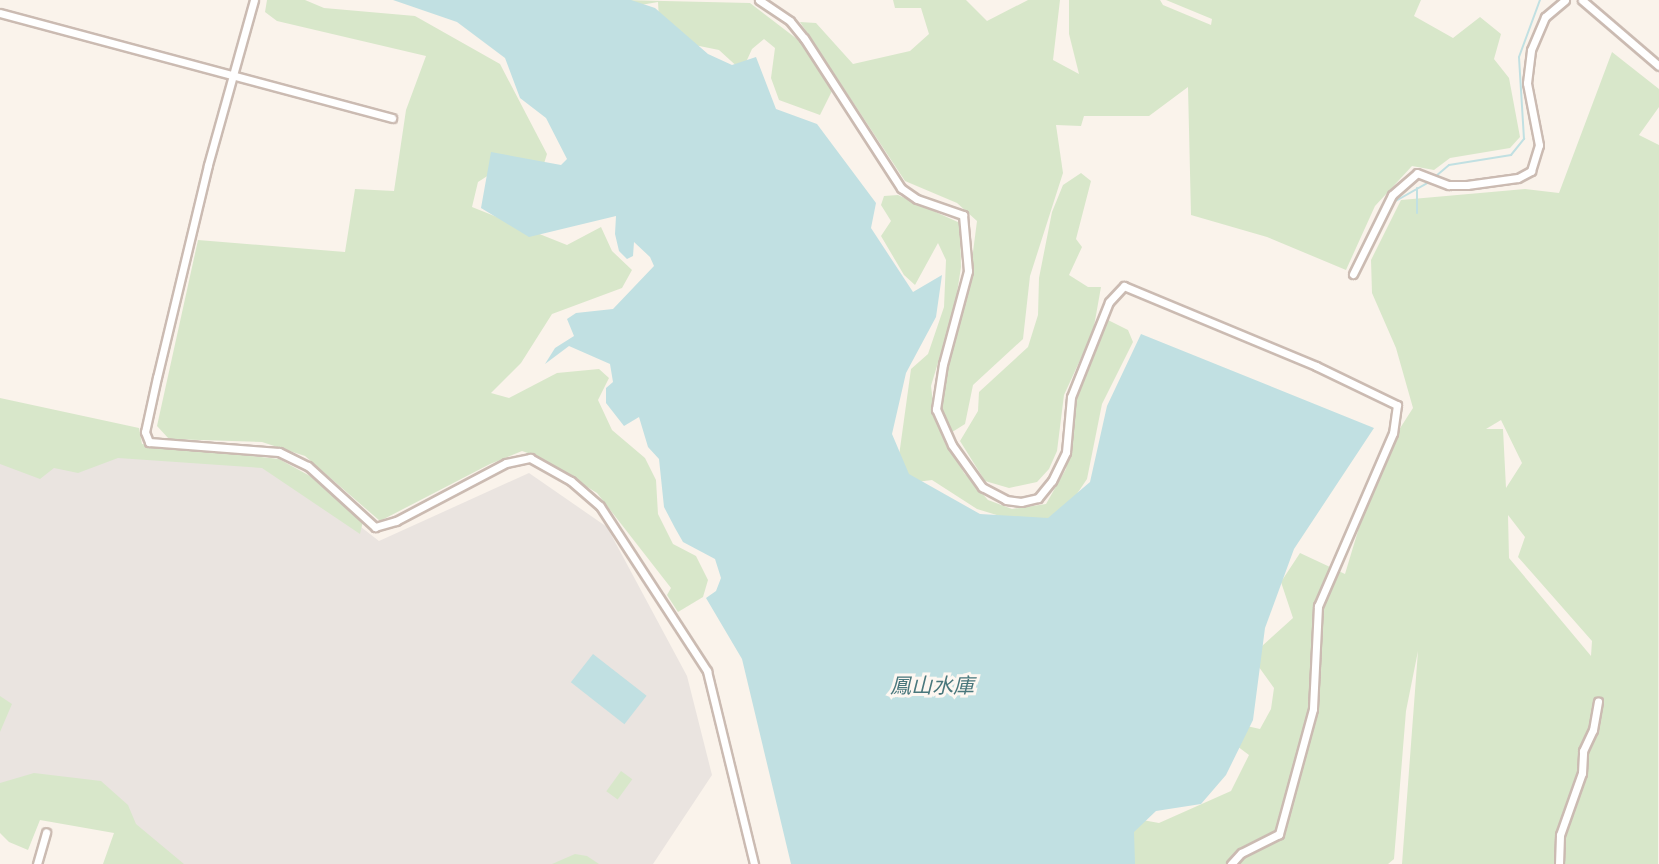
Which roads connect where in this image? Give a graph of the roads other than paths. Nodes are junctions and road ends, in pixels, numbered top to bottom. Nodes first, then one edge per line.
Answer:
1 (254, 0) edge
2 (759, 0) edge
3 (1565, 0) edge
4 (1582, 0) edge
5 (0, 13) edge
6 (1659, 66) edge
7 (232, 75) junction
8 (392, 118) dead end
9 (1353, 274) dead end
10 (1598, 701) dead end
11 (46, 832) dead end
12 (37, 864) edge
13 (754, 864) edge
14 (1231, 864) edge
15 (1559, 864) edge

1 - 7 street
2 - 14 street
3 - 9 street
4 - 6 street
5 - 7 street
7 - 8 street
7 - 13 street
10 - 15 street
11 - 12 street

